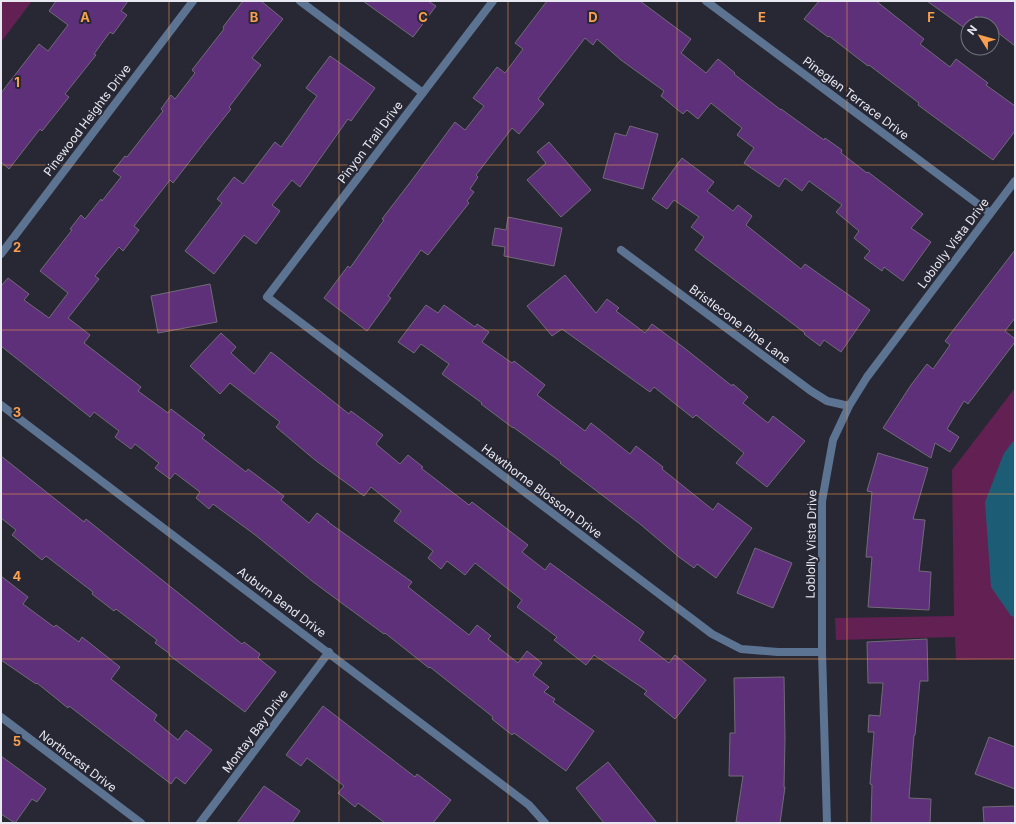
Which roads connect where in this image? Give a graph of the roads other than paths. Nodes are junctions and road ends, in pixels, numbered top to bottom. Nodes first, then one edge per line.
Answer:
1 (193, 1) edge
2 (300, 1) edge
3 (492, 1) edge
4 (706, 1) edge
5 (423, 93) junction
6 (1015, 181) edge
7 (990, 214) junction
8 (621, 250) dead end
9 (1, 254) edge
10 (267, 297) joint
11 (1, 405) edge
12 (849, 406) junction
13 (329, 652) junction
14 (822, 652) junction
15 (1, 717) edge
16 (141, 823) edge
17 (200, 823) edge
18 (544, 823) edge
19 (827, 823) edge

1 - 9 street, Pinewood Heights Drive
2 - 5 street
3 - 5 street, Pinyon Trail Drive
4 - 7 street, Pineglen Terrace Drive
5 - 10 street, Pinyon Trail Drive
6 - 7 street, Loblolly Vista Drive
7 - 12 street, Loblolly Vista Drive
8 - 12 street, Bristlecone Pine Lane
10 - 14 street, Hawthorne Blossom Drive
11 - 13 street, Auburn Bend Drive
12 - 14 street, Loblolly Vista Drive
13 - 17 street, Montay Bay Drive
13 - 18 street, Auburn Bend Drive
14 - 19 street, Loblolly Vista Drive
15 - 16 street, Northcrest Drive

